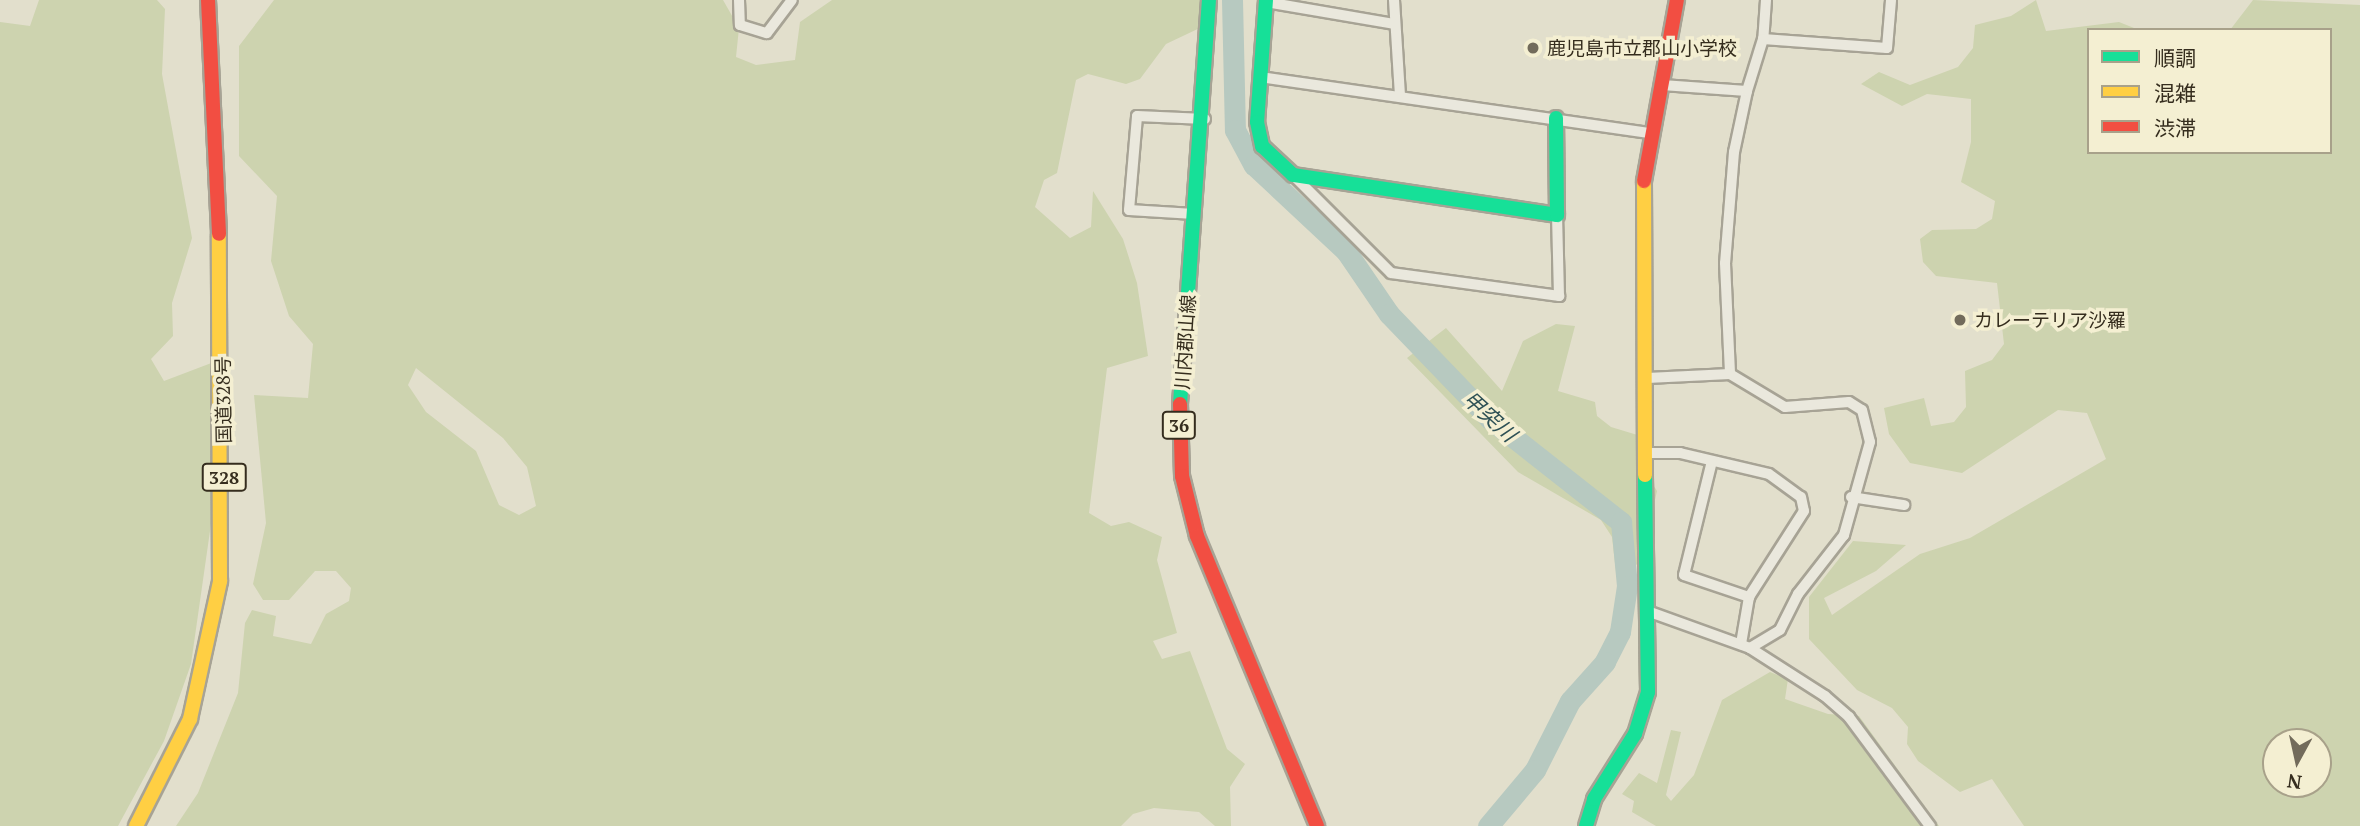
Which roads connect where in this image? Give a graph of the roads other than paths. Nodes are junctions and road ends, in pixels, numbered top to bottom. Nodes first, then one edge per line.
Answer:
1 (208, 0) edge
2 (738, 0) edge
3 (792, 0) edge
4 (1209, 0) edge
5 (1394, 0) edge
6 (1677, 0) edge
7 (1766, 0) edge
8 (1891, 0) edge
9 (1266, 1) edge
10 (1395, 24) junction
11 (1763, 39) junction
12 (1260, 76) junction
13 (1662, 85) junction
14 (1747, 91) junction
15 (1400, 95) junction
16 (1556, 118) junction
17 (1205, 119) junction
18 (1649, 132) junction
19 (1293, 175) junction
20 (1194, 214) junction
21 (1557, 215) junction
22 (1730, 374) junction
23 (1647, 378) junction
24 (1648, 453) junction
25 (1712, 461) junction
26 (1851, 497) junction
27 (1904, 505) dead end
28 (1749, 597) junction
29 (1650, 612) junction
30 (1746, 646) junction
31 (136, 826) edge
32 (1317, 826) edge
33 (1586, 826) edge
34 (1930, 826) edge

1 - 31 main road, 国道328号 / 328
2 - 3 street
4 - 17 main road, 川内郡山線 / 36
5 - 10 street
6 - 13 main road
7 - 11 street
8 - 11 street
9 - 10 street
9 - 12 main road
10 - 15 street
11 - 14 street
12 - 15 street
12 - 19 main road
13 - 14 street
13 - 18 main road
14 - 22 street
15 - 16 street
16 - 18 street
16 - 21 main road
17 - 20 main road, 川内郡山線 / 36
17 - 20 street
18 - 23 main road
19 - 21 main road
19 - 21 street
20 - 32 main road, 川内郡山線 / 36
22 - 23 street
22 - 26 street
23 - 24 main road
24 - 25 street
24 - 29 main road
25 - 28 street
25 - 28 street
26 - 27 street
26 - 30 street
28 - 30 street
29 - 30 street
29 - 33 main road
30 - 34 street

